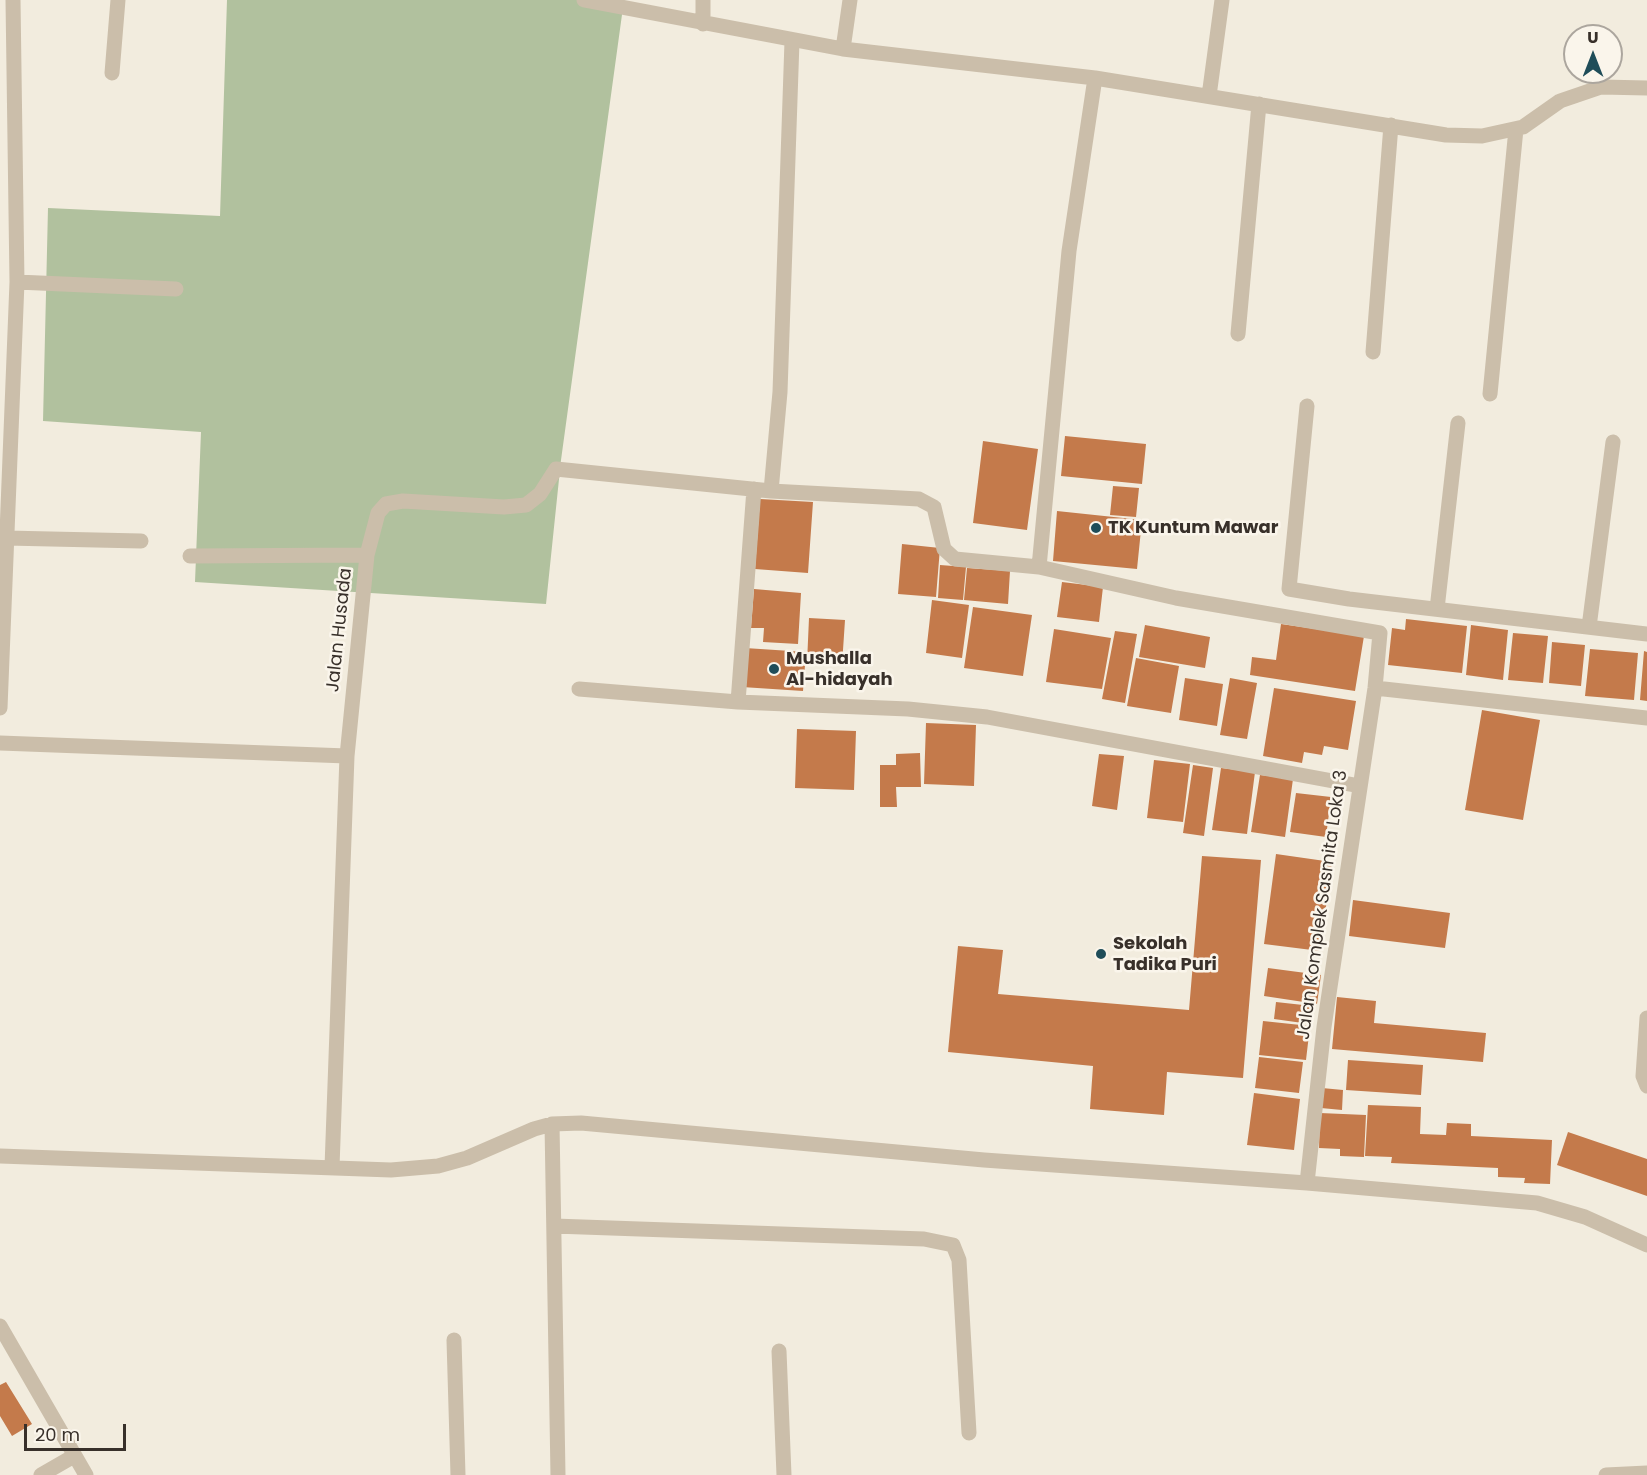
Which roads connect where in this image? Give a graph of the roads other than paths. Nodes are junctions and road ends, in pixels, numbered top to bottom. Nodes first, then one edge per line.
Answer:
1 (13, 0) edge
2 (118, 0) edge
3 (584, 0) edge
4 (703, 0) edge
5 (850, 0) edge
6 (1222, 0) edge
7 (703, 24) junction
8 (792, 41) junction
9 (843, 49) junction
10 (112, 73) dead end
11 (1095, 78) junction
12 (1647, 88) edge
13 (1209, 96) junction
14 (1259, 104) junction
15 (1391, 125) junction
16 (1516, 129) junction
17 (17, 282) junction
18 (176, 289) dead end
19 (1238, 334) dead end
20 (1373, 352) dead end
21 (1490, 393) dead end
22 (1307, 406) dead end
23 (6, 409) edge
24 (1458, 423) dead end
25 (1613, 442) dead end
26 (754, 489) junction
27 (771, 491) junction
28 (6, 537) junction
29 (141, 541) dead end
30 (367, 555) junction
31 (190, 556) dead end
32 (1039, 567) junction
33 (1437, 609) junction
34 (1589, 627) junction
35 (1380, 633) joint
36 (1647, 634) edge
37 (1375, 688) junction
38 (579, 690) dead end
39 (738, 702) junction
40 (0, 708) edge
41 (1647, 718) edge
42 (0, 743) edge
43 (347, 756) junction
44 (1360, 786) junction
45 (1647, 1018) edge
46 (1647, 1086) edge
47 (552, 1124) junction
48 (0, 1156) edge
49 (332, 1167) junction
50 (1307, 1183) junction
51 (554, 1226) junction
52 (1647, 1245) edge
53 (0, 1326) edge
54 (454, 1340) dead end
55 (779, 1351) dead end
56 (969, 1433) dead end
57 (74, 1456) junction
58 (1647, 1473) edge
59 (41, 1475) edge
60 (86, 1475) edge
61 (458, 1475) edge
62 (558, 1475) edge
63 (784, 1475) edge
64 (1606, 1475) edge

1 - 17 street
2 - 10 street
3 - 7 street
4 - 7 street
5 - 9 street
6 - 13 street
7 - 8 street
8 - 9 street
8 - 27 street
9 - 11 street
11 - 13 street
11 - 32 street
12 - 16 street
13 - 14 street
14 - 15 street
14 - 19 street
15 - 16 street
15 - 20 street
16 - 21 street
17 - 18 street
17 - 23 street
22 - 33 street
23 - 28 street
24 - 33 street
25 - 34 street
26 - 27 street, Jalan Husada
26 - 30 street, Jalan Husada
26 - 39 street
27 - 32 street, Jalan Husada
28 - 29 street
28 - 40 street
30 - 31 street
30 - 43 street, Jalan Husada
32 - 35 street, Jalan Husada
33 - 34 street
34 - 36 street
35 - 37 street, Jalan Komplek Sasmita Loka 3
37 - 41 street
37 - 44 street, Jalan Komplek Sasmita Loka 3
38 - 39 street
39 - 44 street
42 - 43 street
43 - 49 street, Jalan Husada
44 - 50 street, Jalan Komplek Sasmita Loka 3
45 - 46 street
47 - 49 street
47 - 50 street
47 - 51 street
48 - 49 street
50 - 52 street
51 - 56 street
51 - 62 street
53 - 57 street
54 - 61 street
55 - 63 street
57 - 59 street
57 - 60 street
58 - 64 street

